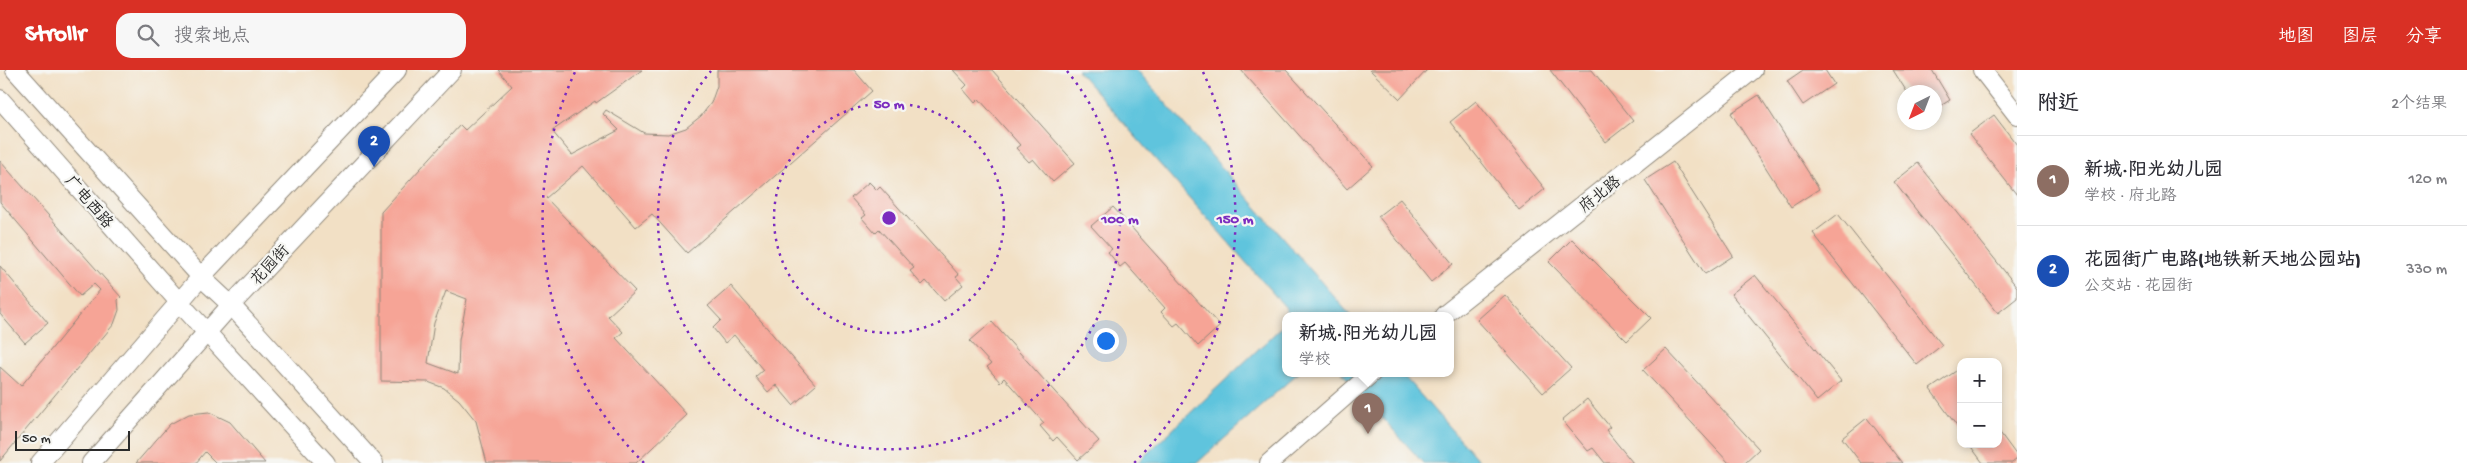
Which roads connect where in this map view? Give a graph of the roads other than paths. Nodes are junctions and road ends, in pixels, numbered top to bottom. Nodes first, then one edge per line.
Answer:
1 (15, 70) edge
2 (397, 70) edge
3 (452, 70) edge
4 (1753, 70) edge
5 (1982, 70) edge
6 (0, 99) edge
7 (2017, 115) edge
8 (201, 277) junction
9 (179, 302) junction
10 (231, 305) junction
11 (1448, 312) edge
12 (206, 332) junction
13 (1367, 377) edge
14 (40, 463) edge
15 (91, 463) edge
16 (326, 463) edge
17 (374, 463) edge
18 (1269, 463) edge

1 - 8 main road
2 - 8 main road
3 - 10 main road, 花园街
4 - 11 main road, 府北路
5 - 7 main road
6 - 9 main road, 广电西路
8 - 9 main road
8 - 10 main road
9 - 12 main road, 广电西路
9 - 14 main road
10 - 12 main road, 花园街
10 - 17 main road
12 - 15 main road, 花园街
12 - 16 main road
13 - 18 main road

